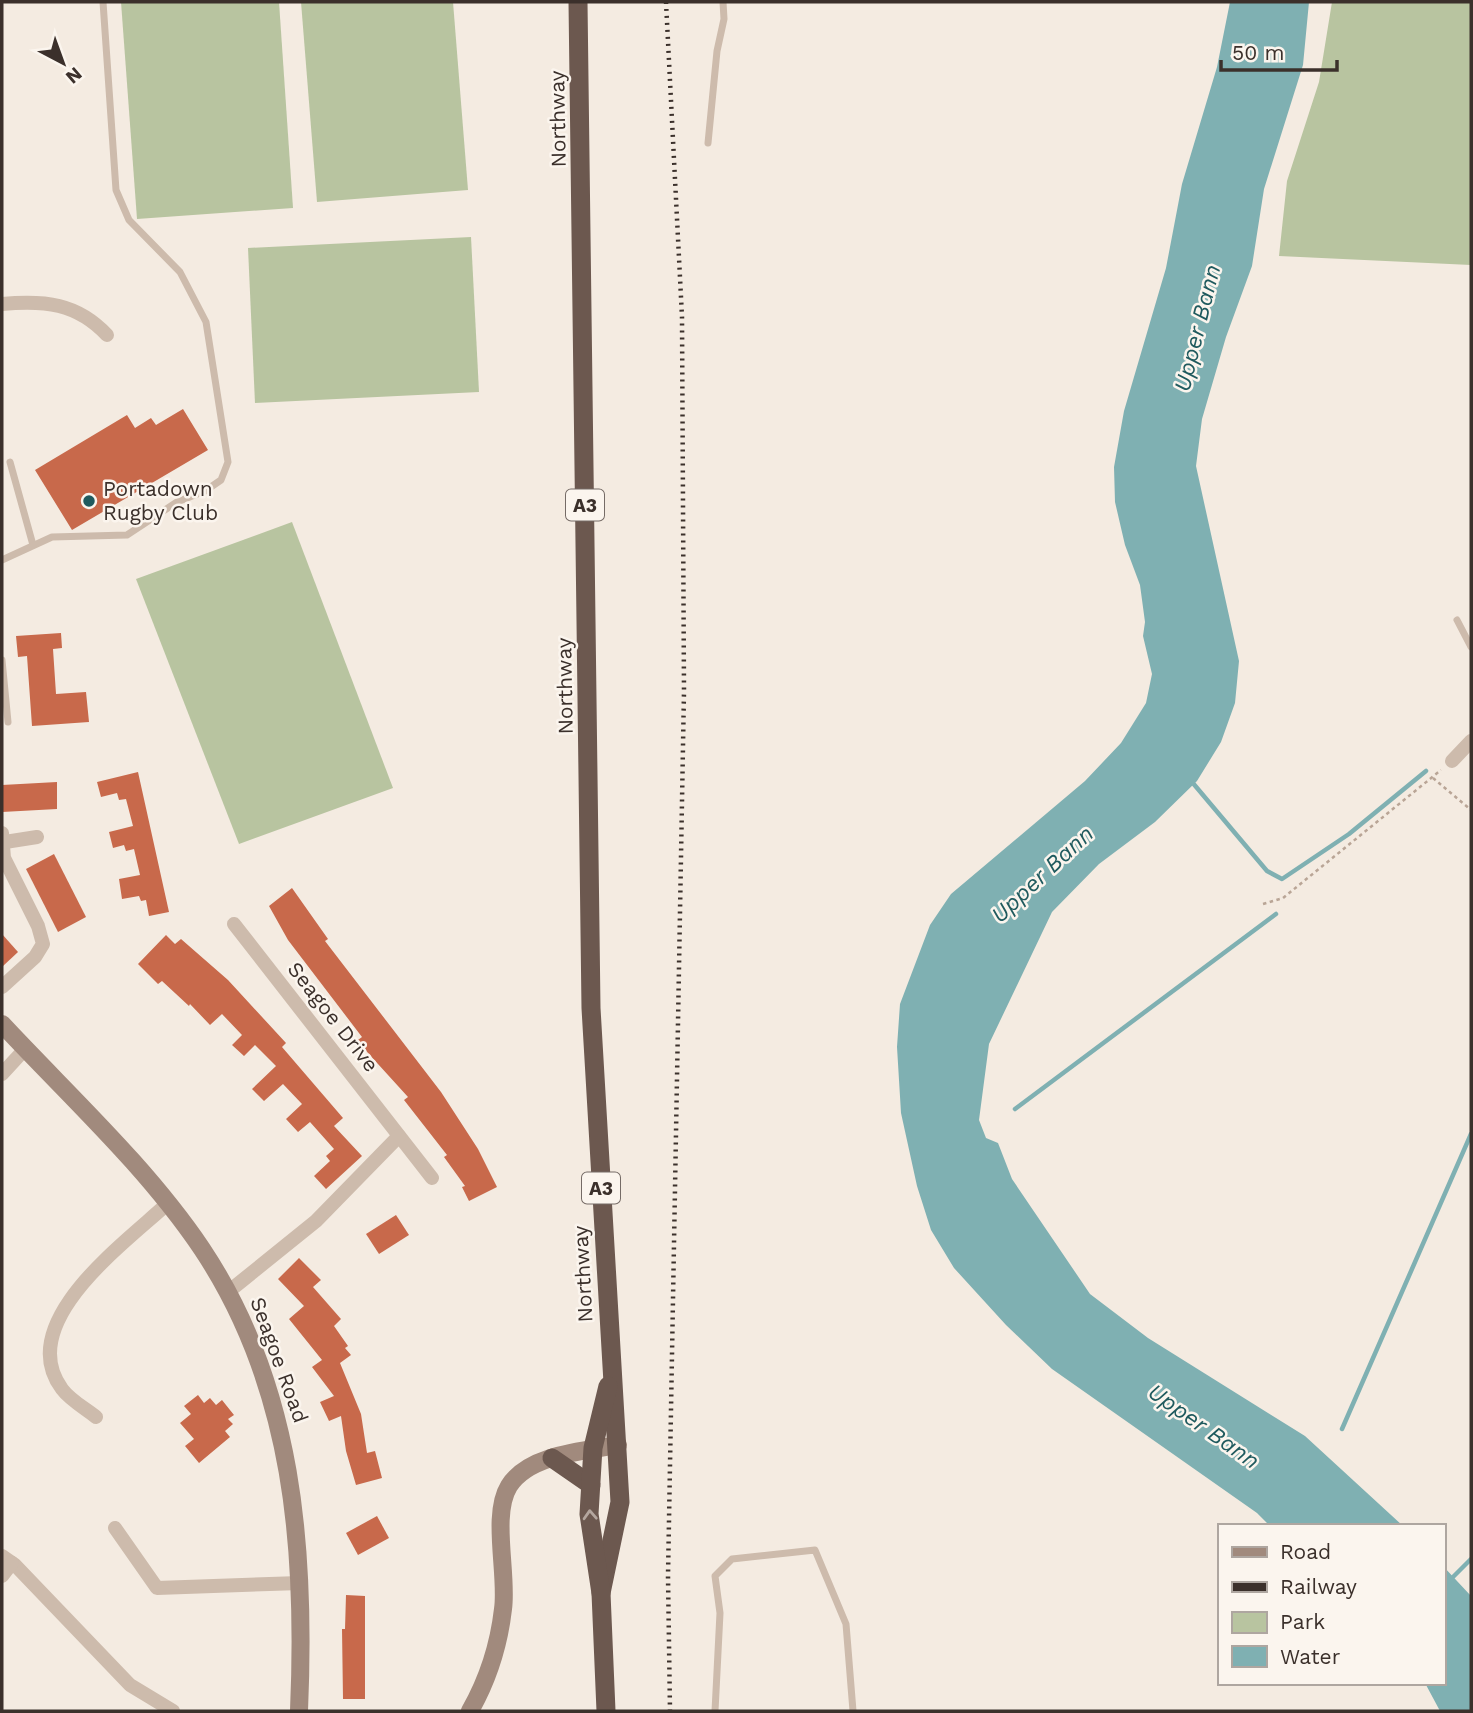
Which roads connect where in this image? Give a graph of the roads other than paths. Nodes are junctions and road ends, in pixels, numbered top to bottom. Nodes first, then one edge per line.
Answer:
1 (103, 2) edge
2 (578, 2) edge
3 (723, 2) edge
4 (708, 143) dead end
5 (2, 304) edge
6 (107, 335) dead end
7 (10, 462) dead end
8 (33, 545) junction
9 (2, 560) edge
10 (1457, 620) dead end
11 (1471, 648) edge
12 (2, 660) edge
13 (8, 722) dead end
14 (1471, 741) edge
15 (1452, 761) road end
16 (37, 837) dead end
17 (3, 838) edge
18 (234, 924) dead end
19 (2, 987) edge
20 (2, 1024) edge
21 (25, 1049) junction
22 (2, 1074) edge
23 (399, 1136) junction
24 (432, 1178) dead end
25 (167, 1204) junction
26 (228, 1292) junction
27 (612, 1369) junction
28 (96, 1417) dead end
29 (606, 1447) junction
30 (552, 1458) junction
31 (591, 1485) junction
32 (115, 1528) dead end
33 (7, 1559) edge
34 (2, 1576) edge
35 (300, 1583) junction
36 (601, 1593) junction
37 (173, 1711) edge
38 (299, 1711) edge
39 (470, 1711) edge
40 (606, 1711) edge
41 (715, 1711) edge
42 (853, 1711) edge

1 - 8 lane
2 - 27 highway, Northway / A3
3 - 4 lane
5 - 6 street
7 - 8 lane
8 - 9 lane
10 - 11 lane
12 - 13 lane
14 - 15 street
16 - 17 street
17 - 19 street
18 - 23 street, Seagoe Drive
20 - 21 main road, Seagoe Road
21 - 22 street
21 - 25 main road, Seagoe Road
23 - 24 street, Seagoe Drive
23 - 26 street
25 - 26 main road, Seagoe Road
25 - 28 street
26 - 35 main road, Seagoe Road
27 - 29 highway, Northway / A3
27 - 29 highway, Northway / A3
29 - 30 main road
29 - 31 highway, Northway / A3
29 - 36 highway, Northway / A3
30 - 31 highway
30 - 39 main road
36 -> 31 highway, Northway / A3
32 - 35 street
33 - 34 street
33 - 37 street
35 - 38 main road, Seagoe Road
36 - 40 highway, Northway / A3
41 - 42 lane

